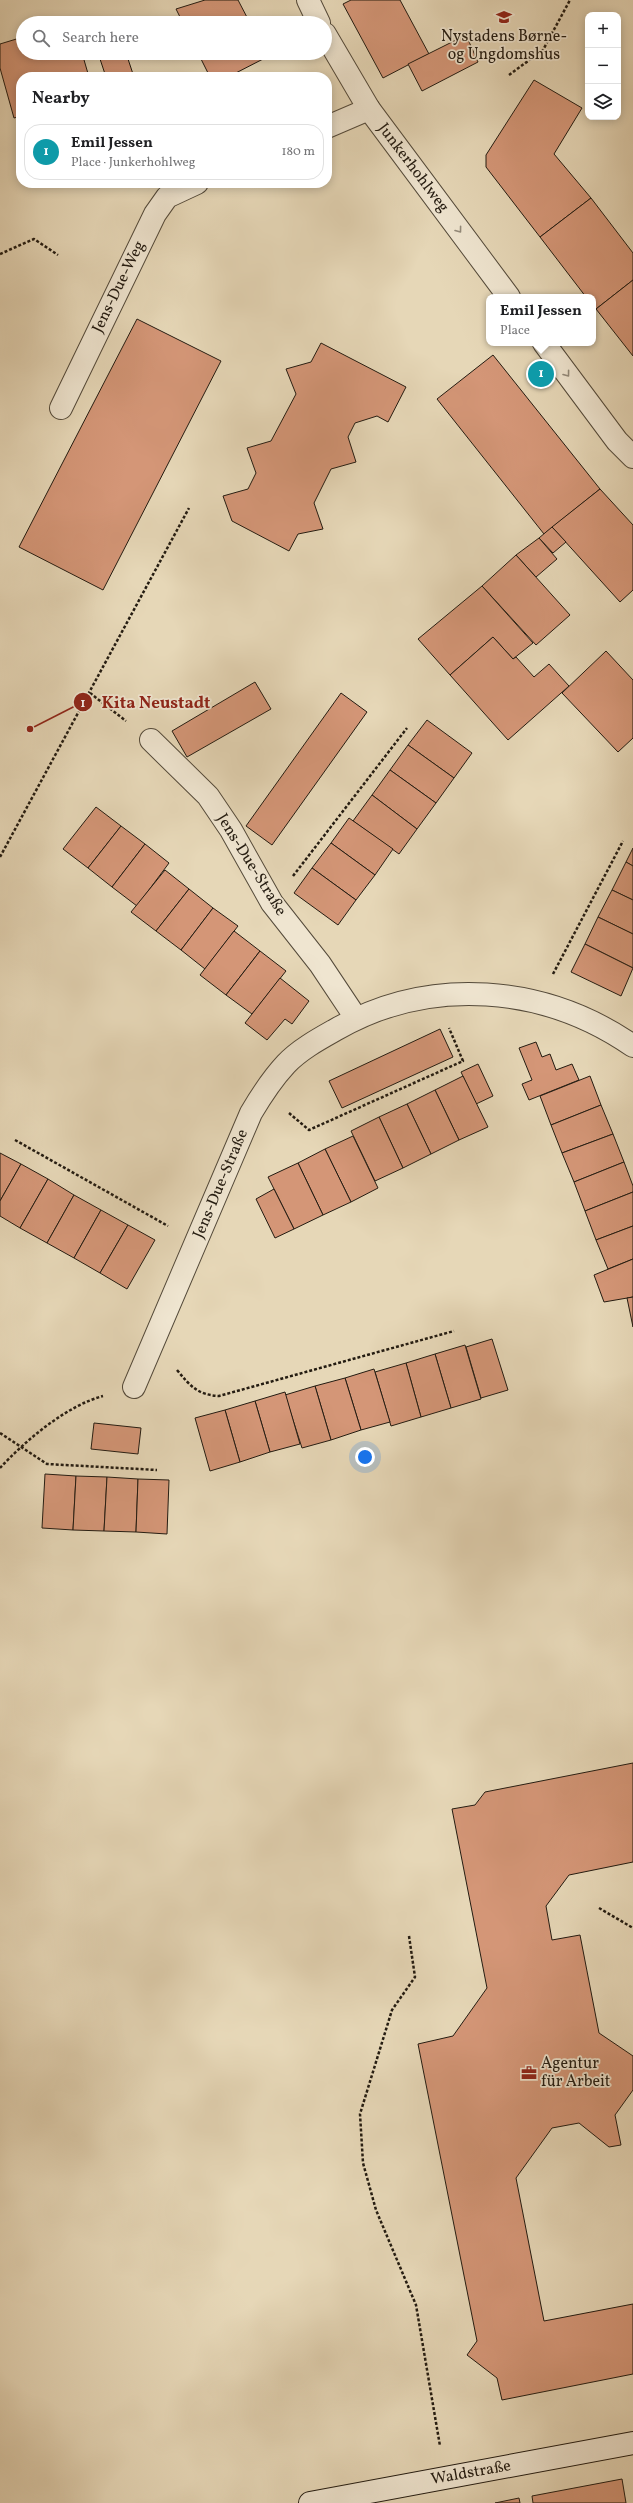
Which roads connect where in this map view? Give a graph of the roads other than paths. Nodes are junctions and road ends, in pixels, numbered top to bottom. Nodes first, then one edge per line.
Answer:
1 (308, 0) edge
2 (316, 16) edge
3 (332, 46) edge
4 (369, 109) junction
5 (332, 125) edge
6 (186, 188) edge
7 (507, 294) edge
8 (546, 346) edge
9 (61, 408) dead end
10 (633, 457) edge
11 (151, 740) road end
12 (356, 1018) junction
13 (633, 1046) edge
14 (134, 1387) road end
15 (633, 2444) edge
16 (310, 2503) edge

1 - 2 street
3 - 4 street, Junkerhohlweg
4 - 5 street
4 -> 7 street, Junkerhohlweg
6 - 9 street, Jens-Due-Weg
8 -> 10 street
11 - 12 street, Jens-Due-Straße
12 - 13 street, Jens-Due-Straße
12 - 14 street, Jens-Due-Straße
15 - 16 street, Waldstraße

